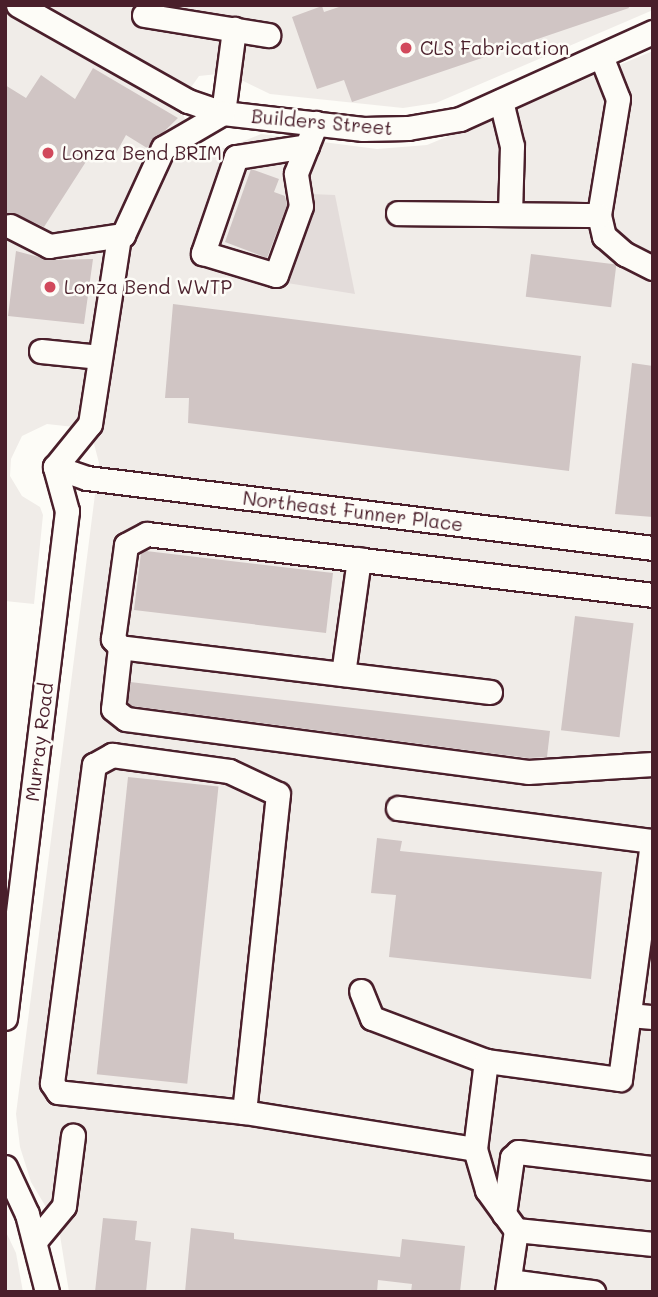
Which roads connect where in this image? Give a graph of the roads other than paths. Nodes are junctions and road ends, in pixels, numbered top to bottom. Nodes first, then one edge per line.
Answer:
1 (18, 5) edge
2 (144, 15) dead end
3 (234, 29) junction
4 (653, 32) edge
5 (268, 35) dead end
6 (601, 56) junction
7 (501, 101) junction
8 (223, 113) junction
9 (316, 123) junction
10 (307, 146) junction
11 (398, 213) dead end
12 (510, 214) junction
13 (599, 215) junction
14 (10, 226) dead end
15 (119, 236) junction
16 (653, 268) edge
17 (41, 351) dead end
18 (100, 357) junction
19 (55, 467) junction
20 (653, 548) edge
21 (359, 559) junction
22 (653, 595) edge
23 (120, 647) junction
24 (344, 674) junction
25 (490, 692) dead end
26 (653, 764) edge
27 (398, 808) dead end
28 (652, 841) edge
29 (361, 991) dead end
30 (629, 1015) junction
31 (653, 1017) edge
32 (5, 1018) edge
33 (486, 1060) junction
34 (244, 1112) junction
35 (73, 1136) dead end
36 (475, 1149) junction
37 (5, 1167) edge
38 (653, 1168) edge
39 (510, 1222) junction
40 (35, 1241) junction
41 (653, 1244) edge
42 (508, 1286) edge
43 (47, 1292) edge
44 (593, 1292) edge

1 - 8 street, Builders Street
2 - 3 street
3 - 5 street
3 - 8 street
4 - 6 street, Builders Street
6 - 7 street, Builders Street
6 - 13 street
7 - 9 street, Builders Street
7 - 12 street
8 - 9 street, Builders Street
8 - 15 street
9 - 10 street
10 - 10 street
11 - 12 street
12 - 13 street
13 - 16 street
14 - 15 street
15 - 18 street
17 - 18 street
18 - 19 street
19 - 20 street, Northeast Funner Place
19 - 32 street, Murray Road
21 - 22 street
21 - 23 street
21 - 24 street
23 - 24 street
23 - 26 street
24 - 25 street
27 - 28 street
28 - 30 street
29 - 33 street
30 - 31 street
30 - 33 street
33 - 36 street
34 - 34 street
34 - 36 street
35 - 40 street
36 - 39 street
37 - 40 street
38 - 39 street
39 - 41 street
39 - 42 street
40 - 43 street
42 - 44 street

